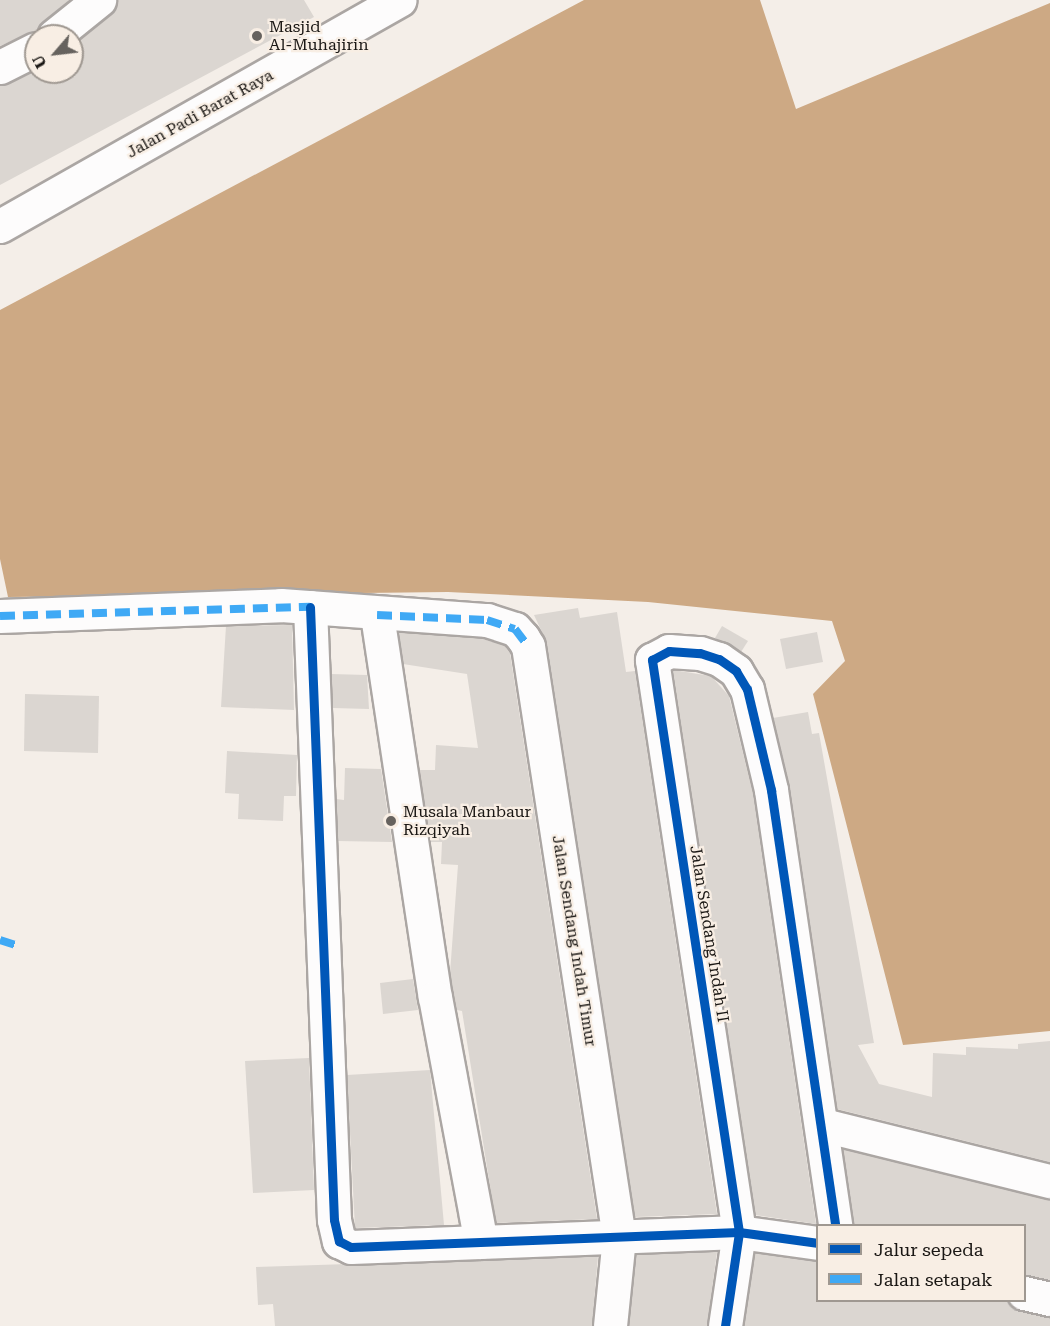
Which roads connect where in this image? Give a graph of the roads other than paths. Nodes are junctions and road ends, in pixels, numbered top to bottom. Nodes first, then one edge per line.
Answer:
1 (99, 0) edge
2 (399, 0) edge
3 (361, 10) edge
4 (69, 24) edge
5 (24, 55) edge
6 (0, 67) edge
7 (0, 226) edge
8 (310, 607) junction
9 (377, 615) junction
10 (0, 616) edge
11 (823, 1125) junction
12 (1050, 1180) edge
13 (835, 1224) edge
14 (739, 1232) junction
15 (619, 1237) junction
16 (481, 1242) junction
17 (816, 1243) edge
18 (1026, 1293) edge
19 (1050, 1299) edge
20 (610, 1326) edge
21 (725, 1326) edge

1 - 4 street
2 - 3 street, Jalan Padi Barat Raya
3 - 7 street, Jalan Padi Barat Raya
5 - 6 street
8 - 9 street
8 - 10 street
8 - 16 street
9 - 15 street, Jalan Sendang Indah Timur
9 - 16 street
11 - 12 street
11 - 13 street
11 - 14 street, Jalan Sendang Indah II
14 - 15 street
14 - 17 street
14 - 21 street, Jalan Sendang Indah II
15 - 16 street
15 - 20 street, Jalan Sendang Indah Timur
18 - 19 street

